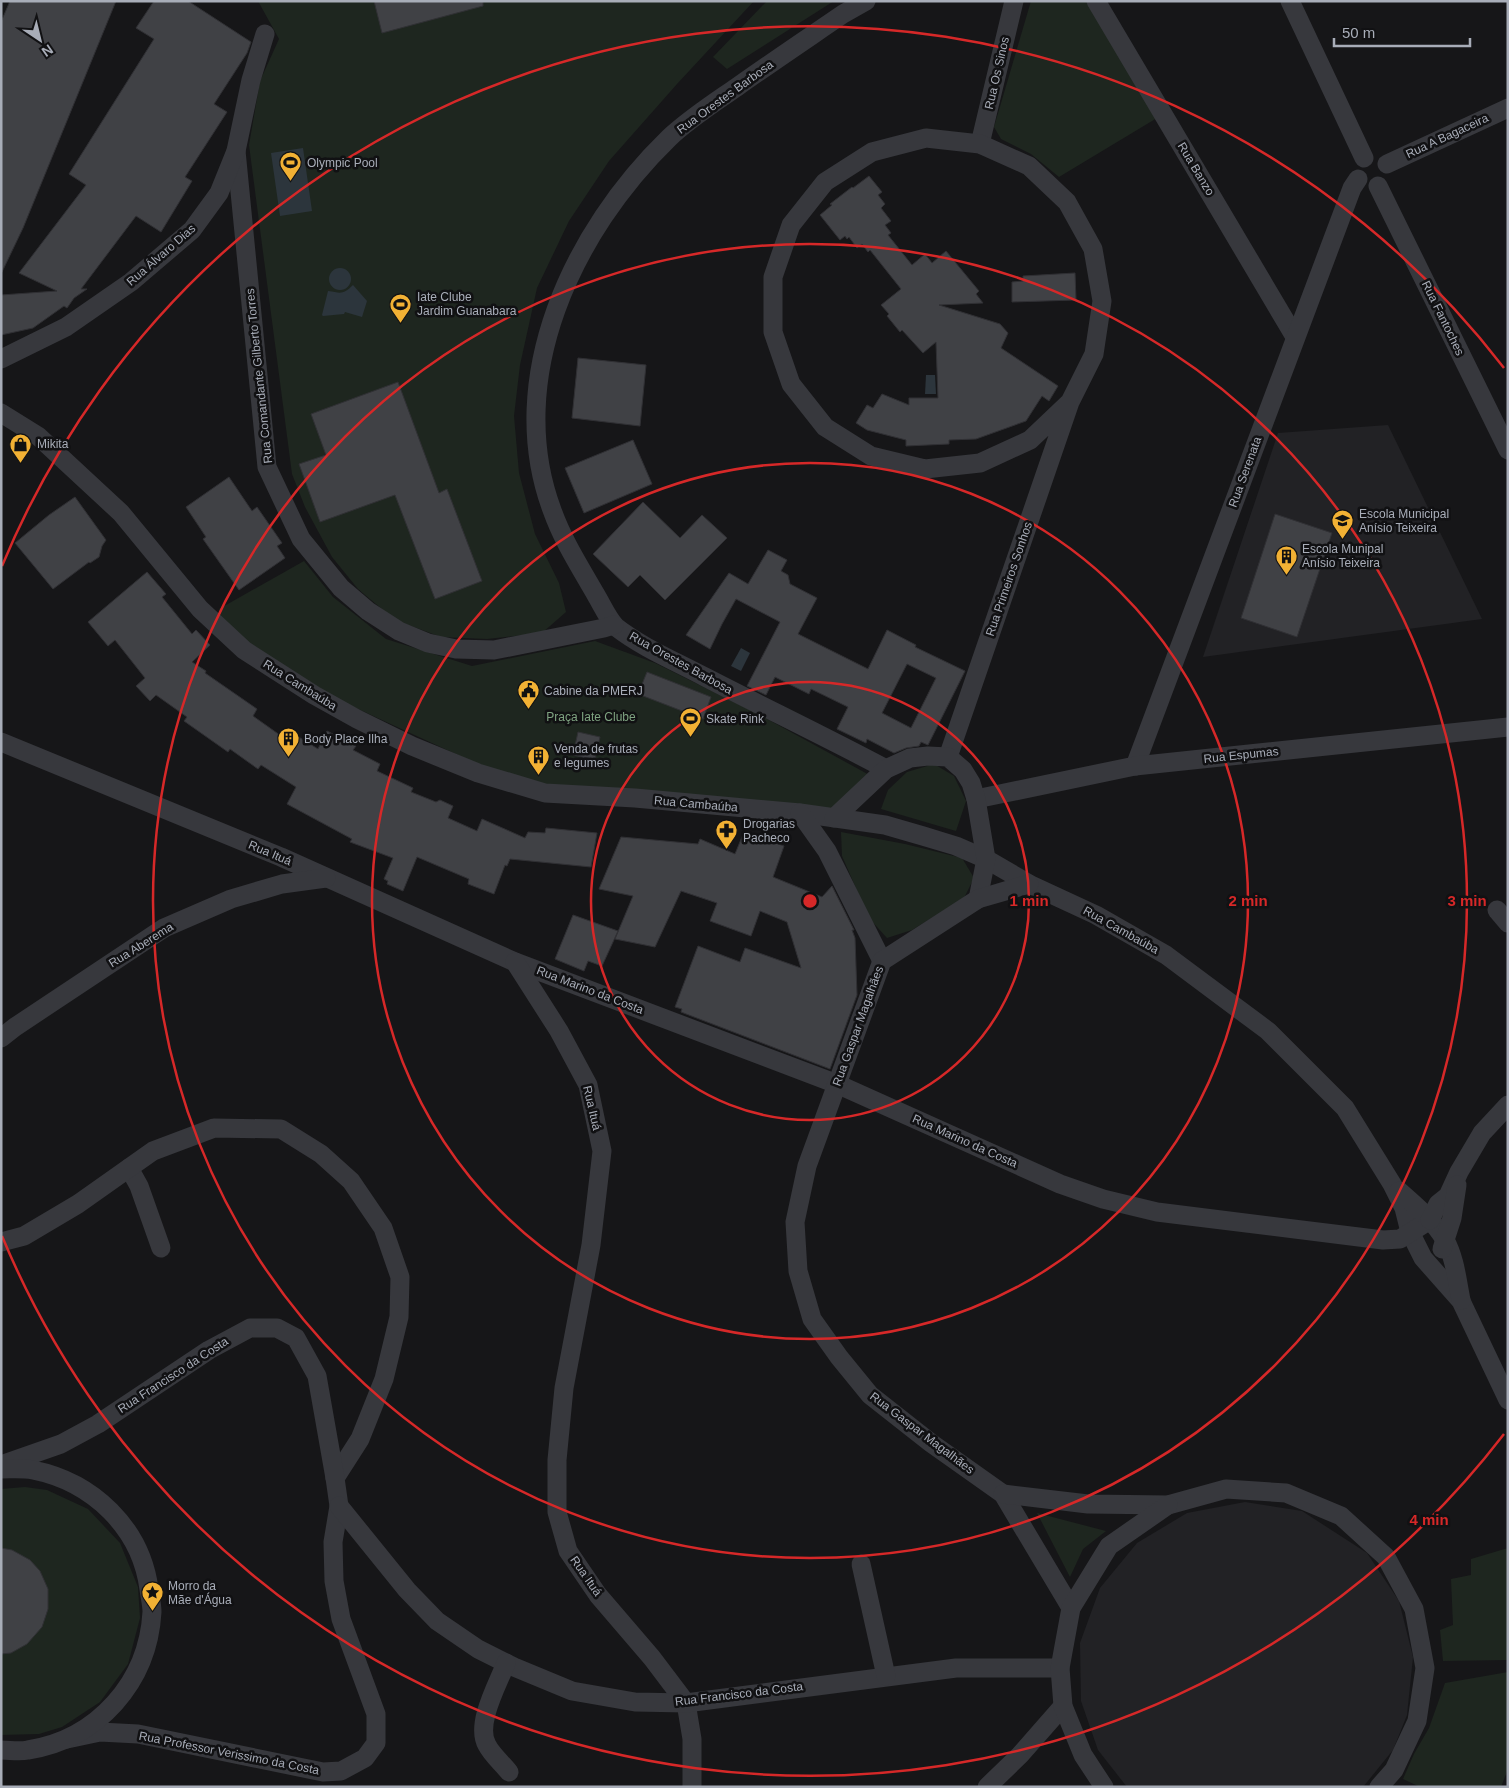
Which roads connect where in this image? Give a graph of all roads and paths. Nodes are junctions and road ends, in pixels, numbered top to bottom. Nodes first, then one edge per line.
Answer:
1 (866, 1) edge
2 (1014, 1) edge
3 (1096, 1) edge
4 (1290, 1) edge
5 (265, 34) dead end
6 (1508, 108) edge
7 (980, 144) junction
8 (236, 151) junction
9 (1364, 158) junction
10 (1387, 164) junction
11 (1358, 179) junction
12 (1378, 186) junction
13 (1295, 337) junction
14 (1, 360) edge
15 (1070, 402) junction
16 (1, 413) edge
17 (1508, 450) edge
18 (614, 625) junction
19 (1508, 727) edge
20 (1, 742) edge
21 (948, 757) junction
22 (1135, 766) junction
23 (886, 769) junction
24 (976, 799) junction
25 (800, 813) junction
26 (834, 818) junction
27 (827, 851) junction
28 (986, 859) junction
29 (326, 878) junction
30 (1029, 884) junction
31 (978, 899) junction
32 (882, 961) junction
33 (515, 962) junction
34 (6, 1030) edge
35 (836, 1084) junction
36 (1508, 1106) edge
37 (129, 1168) junction
38 (1459, 1172) junction
39 (1392, 1184) junction
40 (1430, 1220) junction
41 (1410, 1232) junction
42 (1445, 1240) junction
43 (1, 1242) edge
44 (161, 1248) dead end
45 (1423, 1258) junction
46 (1461, 1301) junction
47 (1508, 1400) edge
48 (1, 1465) edge
49 (1, 1469) edge
50 (335, 1478) junction
51 (1003, 1494) junction
52 (1168, 1504) junction
53 (338, 1506) junction
54 (861, 1564) dead end
55 (1071, 1608) junction
56 (506, 1663) junction
57 (1060, 1668) junction
58 (886, 1676) junction
59 (686, 1702) junction
60 (1063, 1706) junction
61 (67, 1739) junction
62 (1, 1750) edge
63 (509, 1772) dead end
64 (692, 1787) edge
65 (987, 1787) edge
66 (1104, 1787) edge
67 (1379, 1787) edge

1 - 18 street, Rua Orestes Barbosa
2 - 7 street, Rua Os Sinos
3 - 13 street, Rua Banzo
4 - 9 street
5 - 8 street, Rua Álvaro Dias
6 - 10 street, Rua A Bagaceira
7 - 15 street, Rua Primeiros Sonhos
7 - 15 street, Rua Primeiros Sonhos
8 - 14 street, Rua Álvaro Dias
8 - 18 street, Rua Comandante Gilberto Torres
9 - 10 street
9 - 11 street
10 - 12 street
11 - 12 street
11 - 13 street, Rua Serenata
12 - 17 street, Rua Fantoches
13 - 22 street, Rua Serenata
15 - 21 street, Rua Primeiros Sonhos
16 - 25 street, Rua Cambaúba
18 - 23 street, Rua Orestes Barbosa
19 - 22 street, Rua Espumas
20 - 29 street, Rua Ituá
21 - 23 street
21 - 24 street
22 - 24 street, Rua Espumas
23 - 26 street
24 - 28 street
25 - 26 street, Rua Cambaúba
25 - 27 street, Rua Gaspar Magalhães
26 - 27 street
26 - 28 street, Rua Cambaúba
27 - 32 street, Rua Gaspar Magalhães
28 - 30 street, Rua Cambaúba
28 - 31 street
29 - 33 street, Rua Ituá
29 - 34 street, Rua Aberema
30 - 31 street, Rua Gaspar Magalhães
30 - 39 street, Rua Cambaúba
31 - 32 street, Rua Gaspar Magalhães
32 - 35 street, Rua Gaspar Magalhães
33 - 35 street, Rua Marino da Costa
33 - 59 street, Rua Ituá
35 - 41 street, Rua Marino da Costa
35 - 51 street, Rua Gaspar Magalhães
36 - 38 street
37 - 43 street
37 - 44 street
37 - 50 street
38 - 40 street
38 - 42 street
39 - 40 street, Rua Cambaúba
39 - 41 street, Rua Cambaúba
40 - 41 street, Rua Marino da Costa
40 - 42 street, Rua Cambaúba
41 - 45 street, Rua Cambaúba
42 - 45 street
42 - 46 street, Rua Cambaúba
45 - 46 street, Rua Cambaúba
46 - 47 street, Rua Cambaúba
48 - 50 street, Rua Francisco da Costa
49 - 61 street
50 - 53 street, Rua Professor Verissimo da Costa
51 - 52 street
51 - 55 street, Rua Gaspar Magalhães
52 - 55 street
52 - 67 street
53 - 56 street, Rua Francisco da Costa
53 - 61 street, Rua Professor Verissimo da Costa
54 - 58 street
55 - 57 street
56 - 59 street, Rua Francisco da Costa
56 - 63 street
57 - 58 street, Rua Francisco da Costa
57 - 60 street
58 - 59 street, Rua Francisco da Costa
59 - 64 street, Rua Ituá
60 - 65 street
60 - 66 street
61 - 62 street

